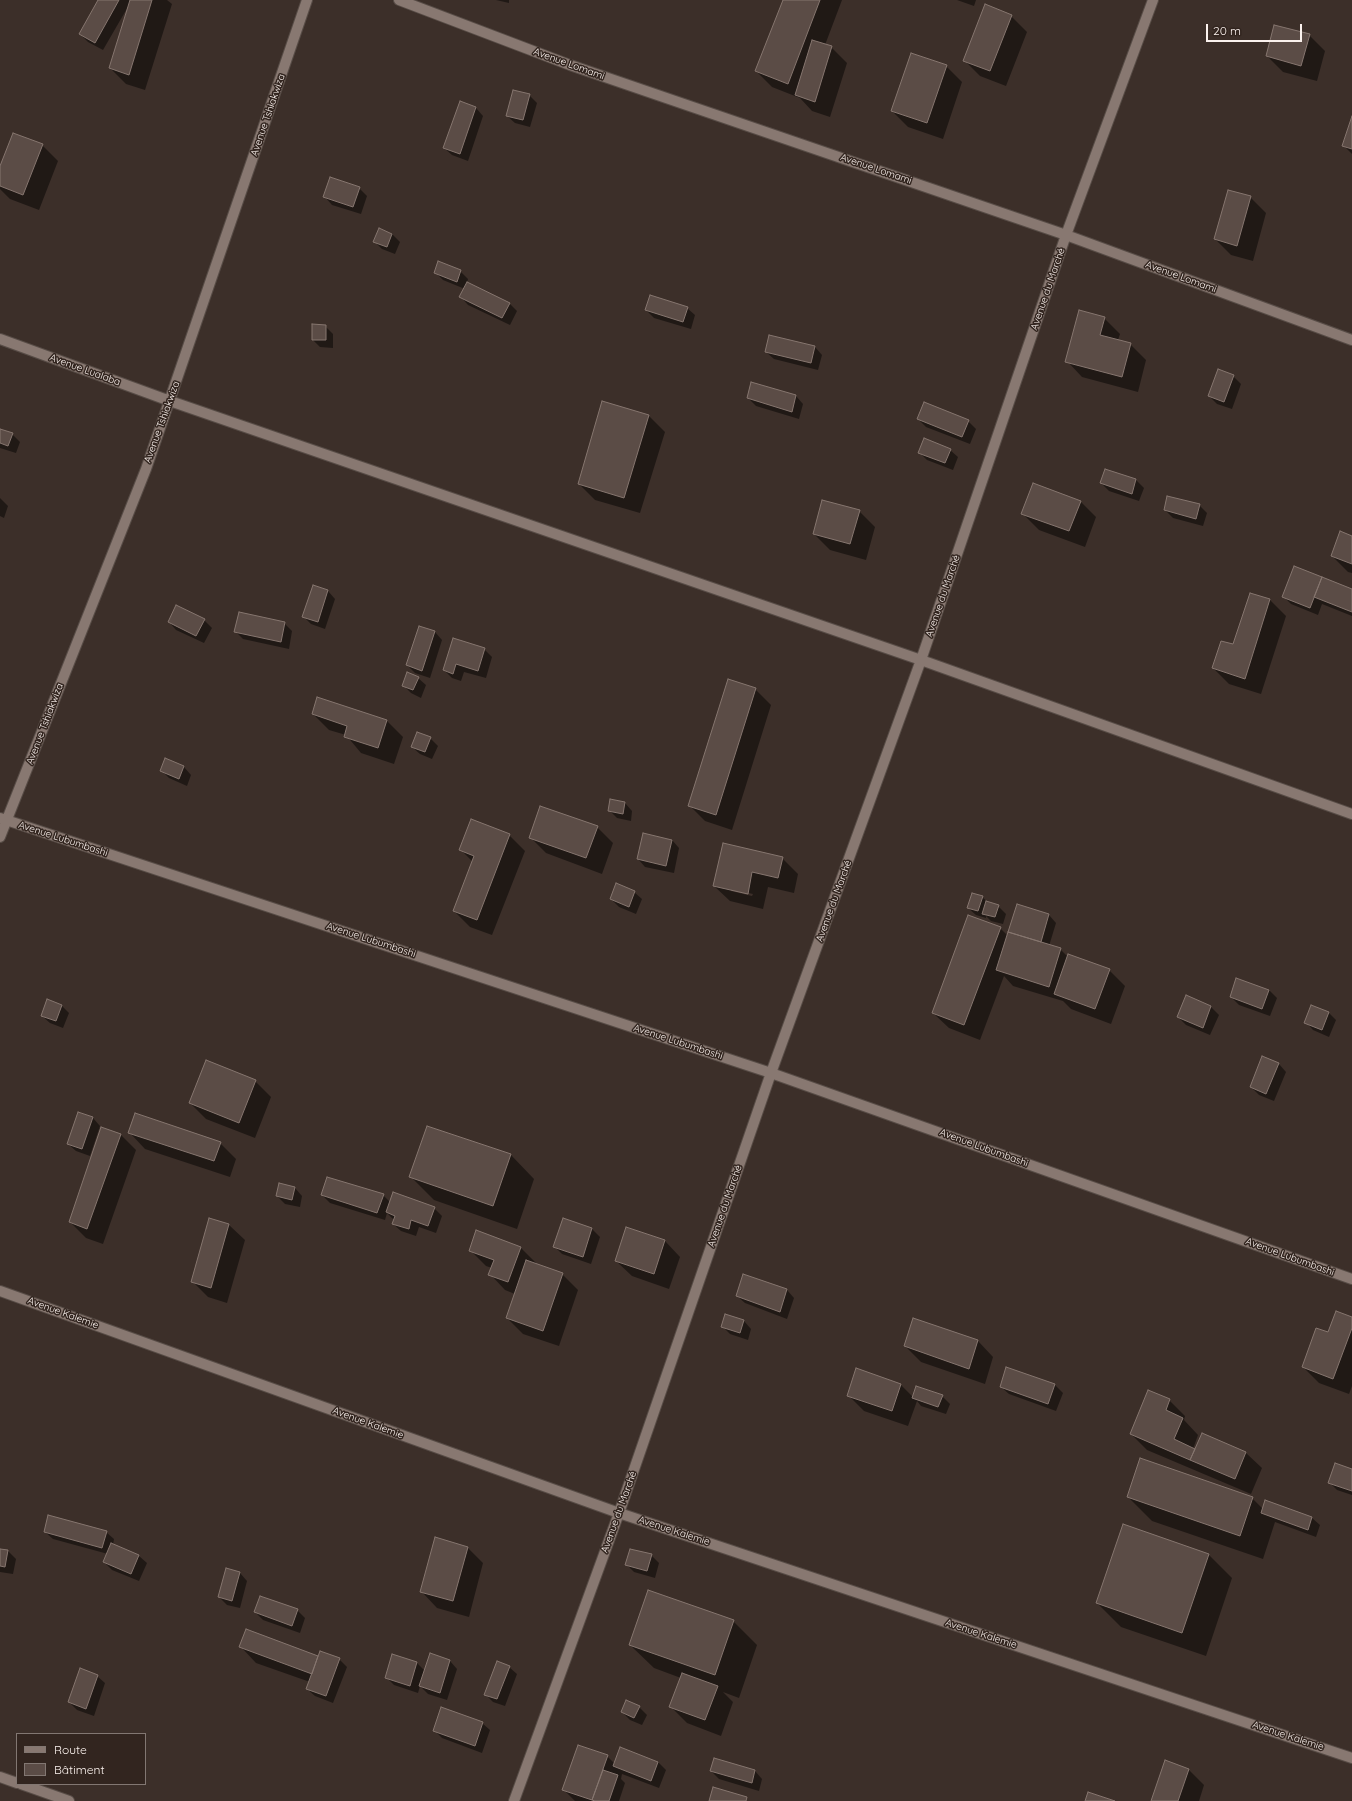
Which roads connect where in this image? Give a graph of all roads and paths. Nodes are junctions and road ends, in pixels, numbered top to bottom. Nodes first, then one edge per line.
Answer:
1 (307, 0) edge
2 (399, 0) edge
3 (1153, 0) edge
4 (1066, 235) junction
5 (0, 339) edge
6 (1352, 340) edge
7 (170, 401) junction
8 (921, 660) junction
9 (1352, 814) edge
10 (4, 819) edge
11 (0, 837) edge
12 (772, 1073) junction
13 (1352, 1279) edge
14 (0, 1291) edge
15 (619, 1513) junction
16 (1352, 1758) edge
17 (0, 1777) edge
18 (16, 1783) edge
19 (24, 1785) edge
20 (69, 1801) edge
21 (514, 1801) edge

1 - 7 street, Avenue Tshiakwiza
2 - 4 street, Avenue Lomami
3 - 4 street, Avenue du Marché
4 - 6 street, Avenue Lomami
4 - 8 street, Avenue du Marché
5 - 7 street, Avenue Lualaba
7 - 8 street, Avenue Lualaba
7 - 10 street, Avenue Tshiakwiza
8 - 9 street, Avenue Lualaba
8 - 12 street, Avenue du Marché
10 - 11 street, Avenue Tshiakwiza
10 - 12 street, Avenue Lubumbashi
12 - 13 street, Avenue Lubumbashi
12 - 15 street, Avenue du Marché
14 - 15 street, Avenue Kalemie
15 - 16 street, Avenue Kalemie
15 - 21 street, Avenue du Marché
17 - 18 street
19 - 20 street

